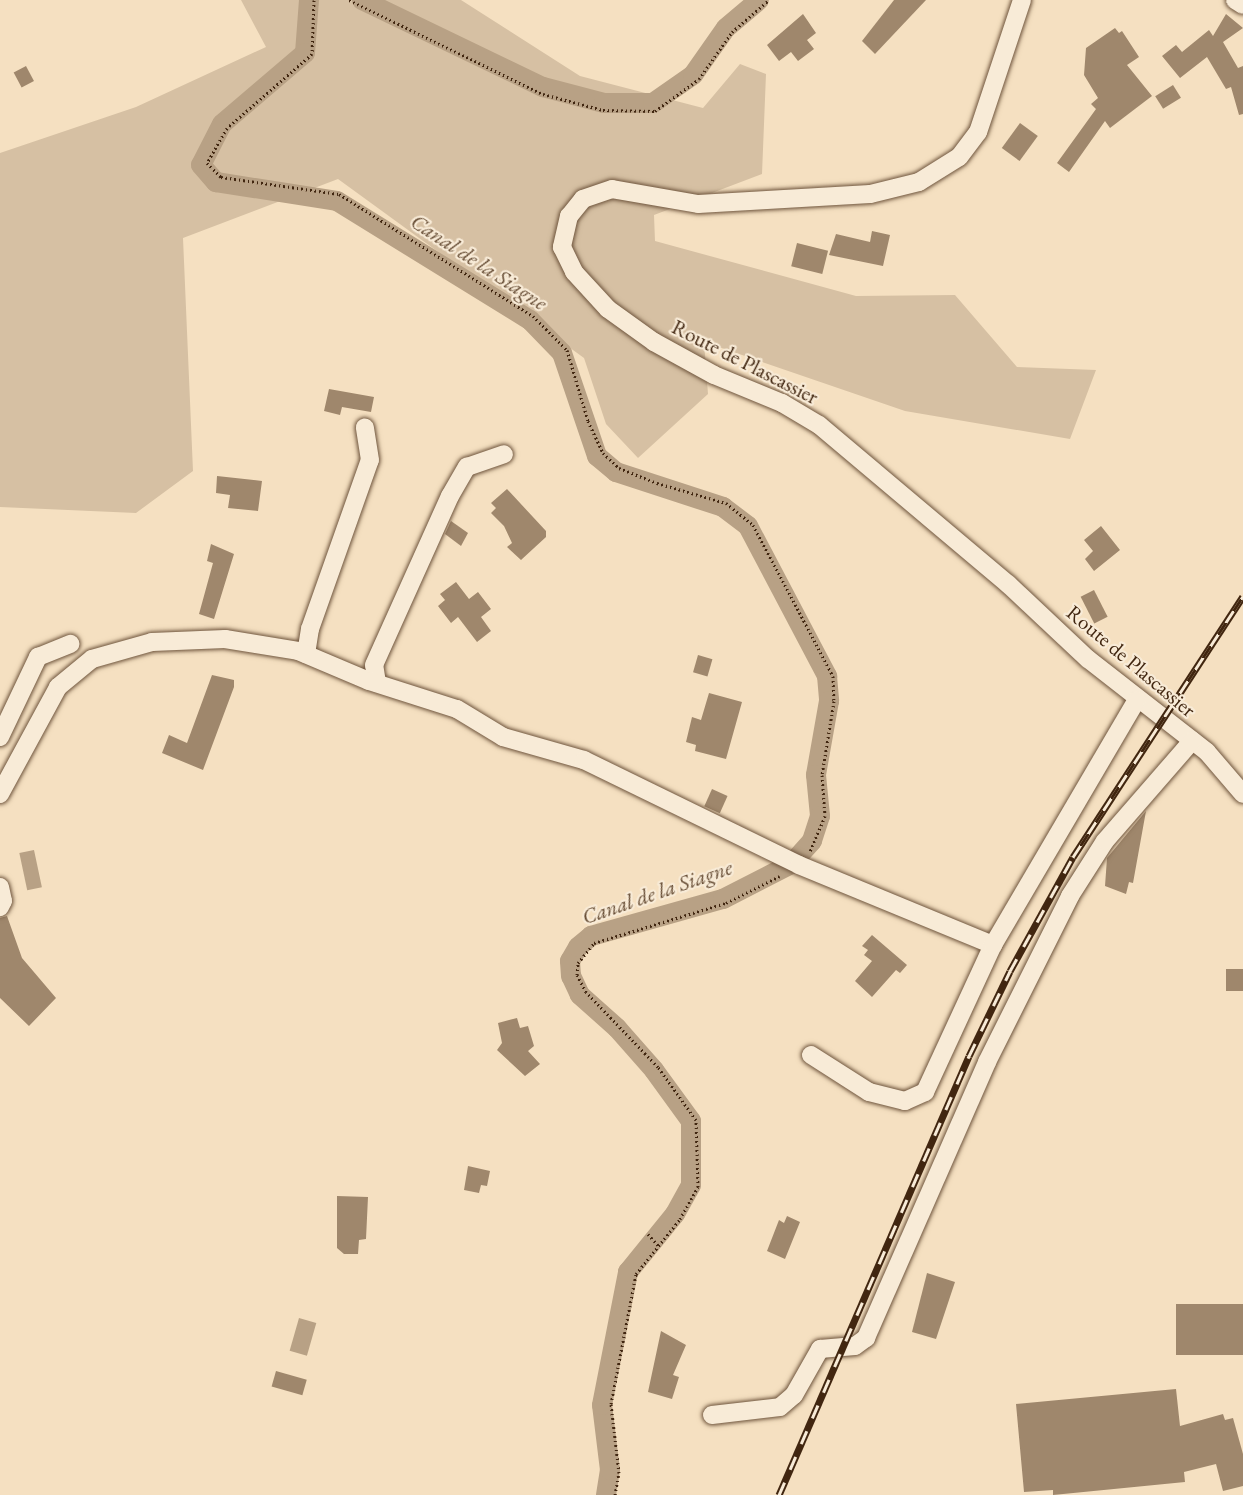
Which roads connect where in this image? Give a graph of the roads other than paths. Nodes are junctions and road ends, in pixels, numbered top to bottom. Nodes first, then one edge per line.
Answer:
1 (1022, 0) edge
2 (1234, 0) edge
3 (1243, 5) edge
4 (366, 427) dead end
5 (504, 454) dead end
6 (71, 644) dead end
7 (306, 654) junction
8 (377, 683) junction
9 (1137, 700) junction
10 (0, 737) edge
11 (1192, 741) junction
12 (0, 794) edge
13 (1243, 794) edge
14 (0, 888) edge
15 (0, 907) edge
16 (993, 945) junction
17 (811, 1055) dead end
18 (712, 1415) dead end

1 - 9 street, Route de Plascassier
2 - 3 street
4 - 7 street
5 - 8 street
6 - 10 street
7 - 8 street
7 - 12 street
8 - 16 street
9 - 11 street, Route de Plascassier
9 - 16 street
11 - 13 street, Route de Plascassier
11 - 18 street
14 - 15 street
16 - 17 street

